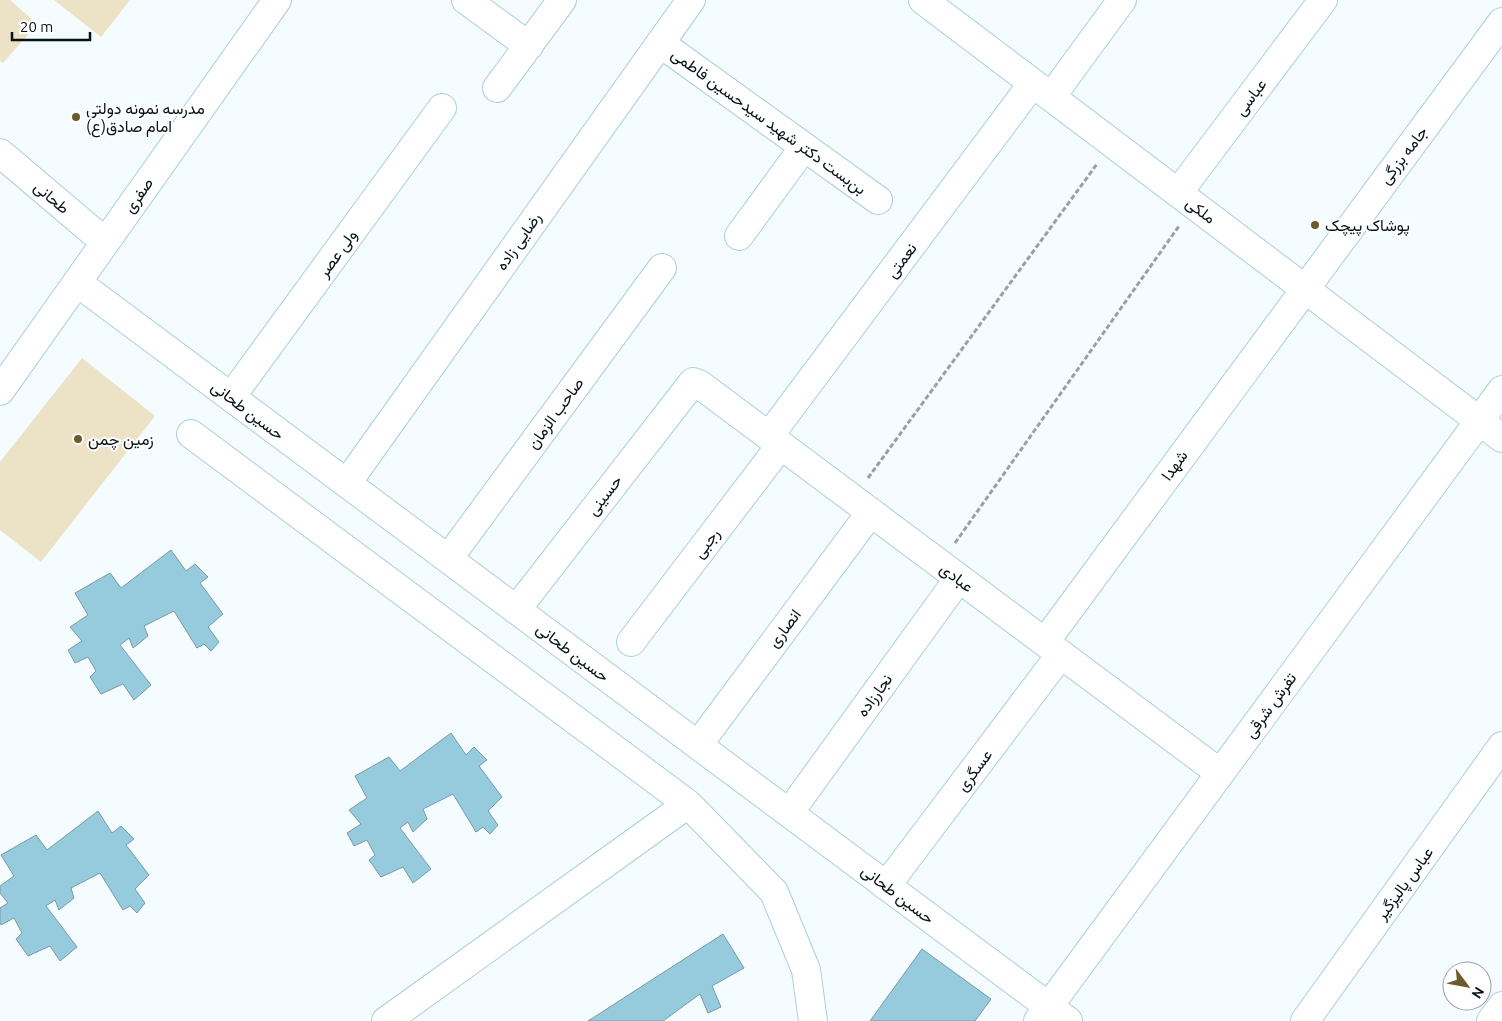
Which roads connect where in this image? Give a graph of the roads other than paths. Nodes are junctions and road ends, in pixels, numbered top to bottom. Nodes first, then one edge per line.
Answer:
1 (277, 0) edge
2 (466, 0) edge
3 (562, 0) edge
4 (691, 0) edge
5 (924, 0) edge
6 (1122, 0) edge
7 (1323, 0) edge
8 (1502, 22) edge
9 (660, 43) junction
10 (529, 46) junction
11 (497, 88) dead end
12 (1042, 90) junction
13 (442, 108) dead end
14 (804, 147) junction
15 (0, 153) edge
16 (1186, 199) junction
17 (878, 200) dead end
18 (739, 236) dead end
19 (105, 242) junction
20 (662, 268) dead end
21 (78, 283) junction
22 (1304, 288) junction
23 (693, 382) joint
24 (1502, 390) edge
25 (0, 391) edge
26 (232, 397) junction
27 (1479, 420) junction
28 (191, 434) dead end
29 (1502, 438) edge
30 (775, 440) junction
31 (347, 483) junction
32 (862, 505) junction
33 (448, 559) junction
34 (950, 571) junction
35 (516, 610) junction
36 (630, 642) dead end
37 (1053, 648) junction
38 (698, 745) junction
39 (1502, 746) edge
40 (1220, 773) junction
41 (688, 804) junction
42 (789, 813) junction
43 (886, 886) junction
44 (1502, 1006) edge
45 (1052, 1016) edge
46 (386, 1021) edge
47 (813, 1021) edge
48 (1305, 1021) edge
49 (1492, 1021) edge

1 - 19 street, صفری
2 - 10 street
3 - 10 street
4 - 9 street, رضایی زاده
5 - 12 street, ملکی
6 - 12 street, نعمتی
7 - 16 street, عباسی
8 - 22 street, جامه بزرگی
9 - 14 street, بن‌بست دکتر شهید سیدحسین فاطمی
9 - 31 street, رضایی زاده
10 - 11 street
12 - 16 street, ملکی
12 - 30 street, نعمتی
13 - 26 street, ولی عصر
14 - 17 street, بن‌بست دکتر شهید سیدحسین فاطمی
14 - 18 street
15 - 19 street, طحانی
16 - 22 street, ملکی
19 - 21 street, صفری
20 - 33 street, صاحب الزمان
21 - 25 street, صفری
21 - 26 street, حسین طحانی
22 - 27 street, ملکی
22 - 37 street, شهدا
23 - 30 street, عبادی
23 - 35 street, حسینی
24 - 27 street, تفرش شرقی
26 - 31 street, حسین طحانی
27 - 29 street, ملکی
27 - 40 street, تفرش شرقی
28 - 41 street
30 - 32 street, عبادی
30 - 36 street, رجبی
31 - 33 street, حسین طحانی
32 - 34 street, عبادی
32 - 38 street, انصاری
33 - 35 street, حسین طحانی
34 - 37 street, عبادی
34 - 42 street, نجارزاده
35 - 38 street, حسین طحانی
37 - 40 street, عبادی
37 - 43 street, عسگری
38 - 42 street, حسین طحانی
39 - 48 street, عباس پالیزگیر
40 - 45 street, تفرش شرقی
41 - 46 street
41 - 47 street
42 - 43 street, حسین طحانی
43 - 45 street, حسین طحانی
44 - 49 street

